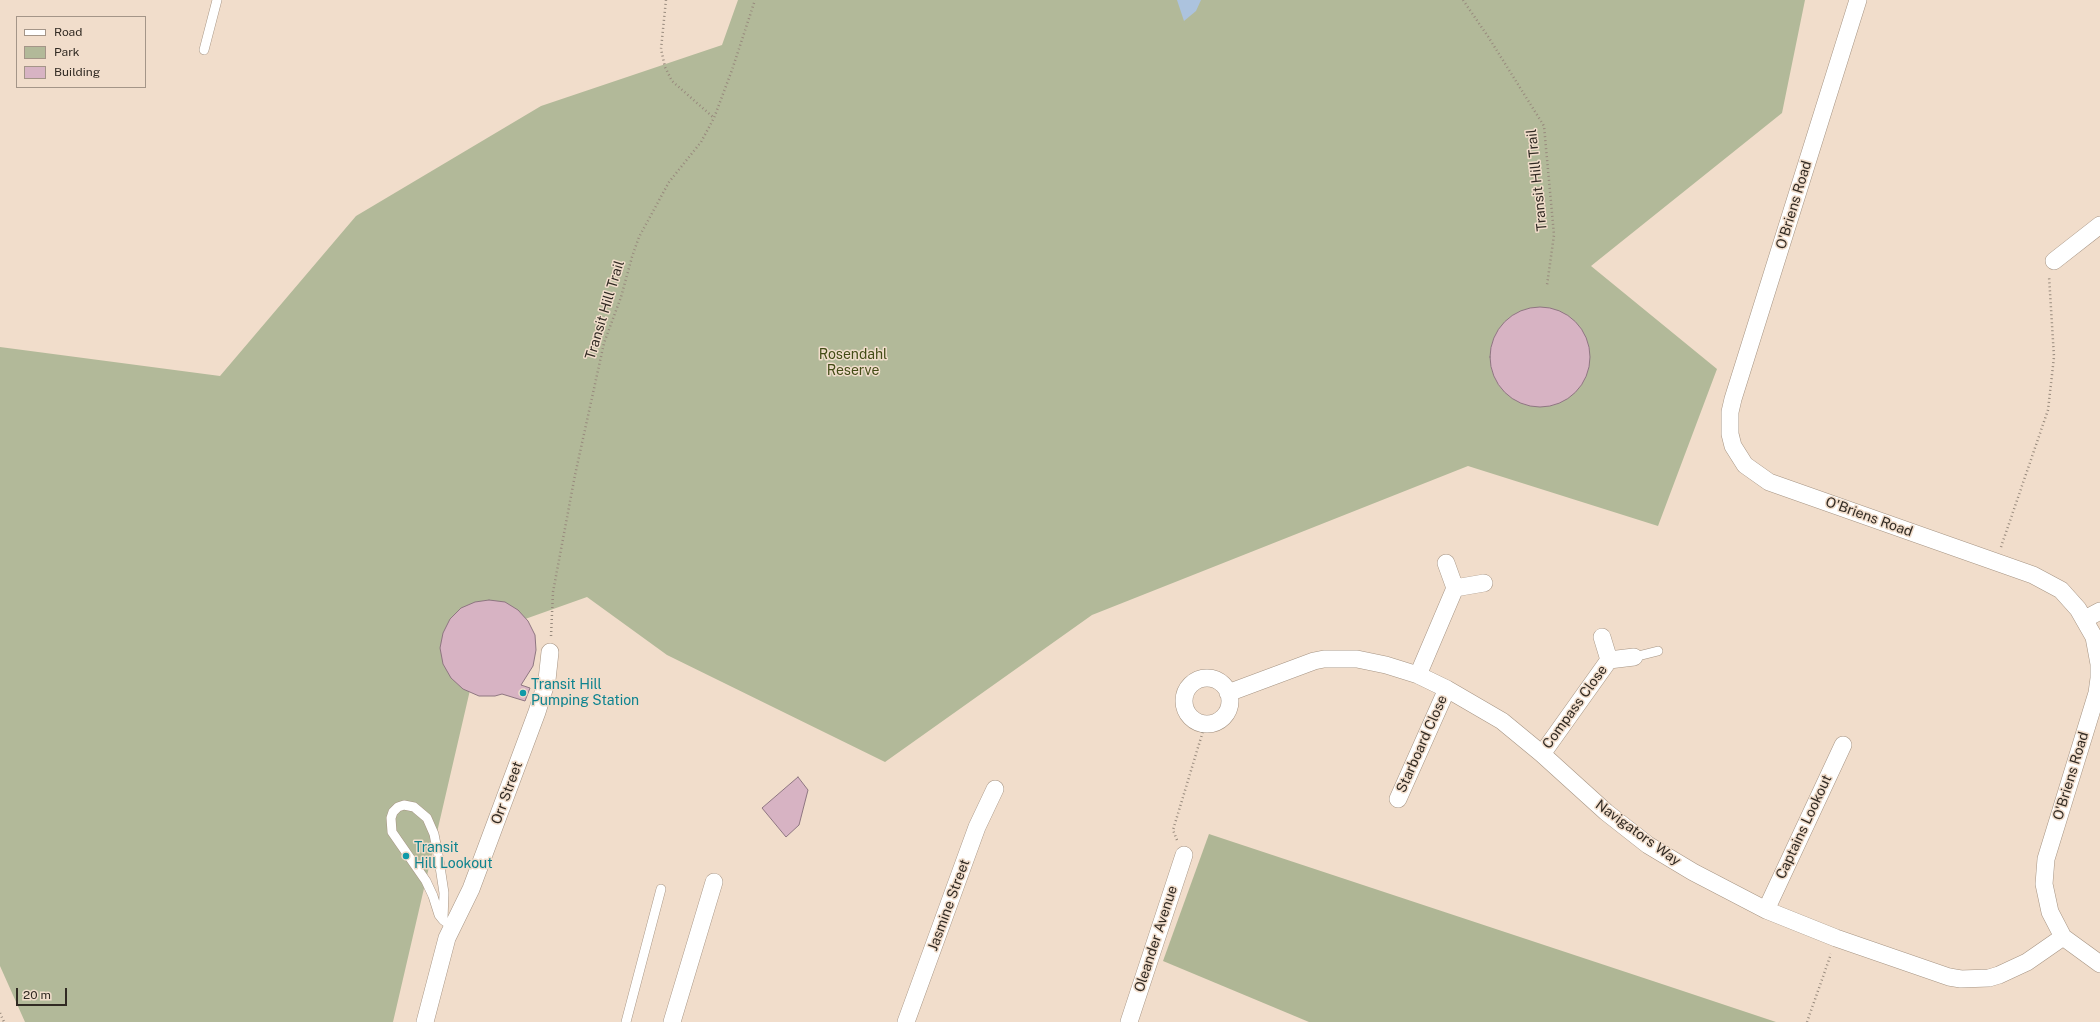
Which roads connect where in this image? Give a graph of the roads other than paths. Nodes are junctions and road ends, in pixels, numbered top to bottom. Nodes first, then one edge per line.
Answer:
1 (217, 0) edge
2 (1858, 0) edge
3 (204, 50) dead end
4 (2100, 225) edge
5 (2054, 260) road end
6 (1446, 563) dead end
7 (1484, 583) dead end
8 (1456, 588) junction
9 (2100, 611) edge
10 (2085, 619) junction
11 (1602, 637) dead end
12 (1658, 651) dead end
13 (550, 652) road end
14 (1634, 656) joint
15 (1609, 660) junction
16 (1418, 675) junction
17 (1447, 688) junction
18 (1228, 693) junction
19 (1843, 745) dead end
20 (1542, 754) junction
21 (995, 789) dead end
22 (1398, 798) dead end
23 (1184, 855) road end
24 (714, 882) dead end
25 (661, 889) dead end
26 (1766, 910) junction
27 (448, 924) junction
28 (2063, 937) junction
29 (2100, 964) edge
30 (425, 1022) edge
31 (626, 1022) edge
32 (672, 1022) edge
33 (906, 1022) edge
34 (1129, 1022) edge

1 - 3 lane
2 - 10 street, O'Briens Road
4 - 5 street
6 - 8 street
7 - 8 street
8 - 16 street
9 - 10 street
10 - 28 street, O'Briens Road
11 - 15 street, Compass Close
12 - 14 lane
13 - 27 street, Orr Street
14 - 15 street, Compass Close
15 - 20 street, Compass Close
16 - 17 street, Navigators Way
16 - 18 street, Navigators Way
17 - 20 street, Navigators Way
17 - 22 street, Starboard Close
18 - 18 street
19 - 26 street, Captains Lookout
20 - 26 street, Navigators Way
21 - 33 street, Jasmine Street
23 - 34 street, Oleander Avenue
24 - 32 street
25 - 31 lane
26 - 28 street, Navigators Way
27 - 27 lane
27 - 30 street, Orr Street
28 - 29 street, O'Briens Road

